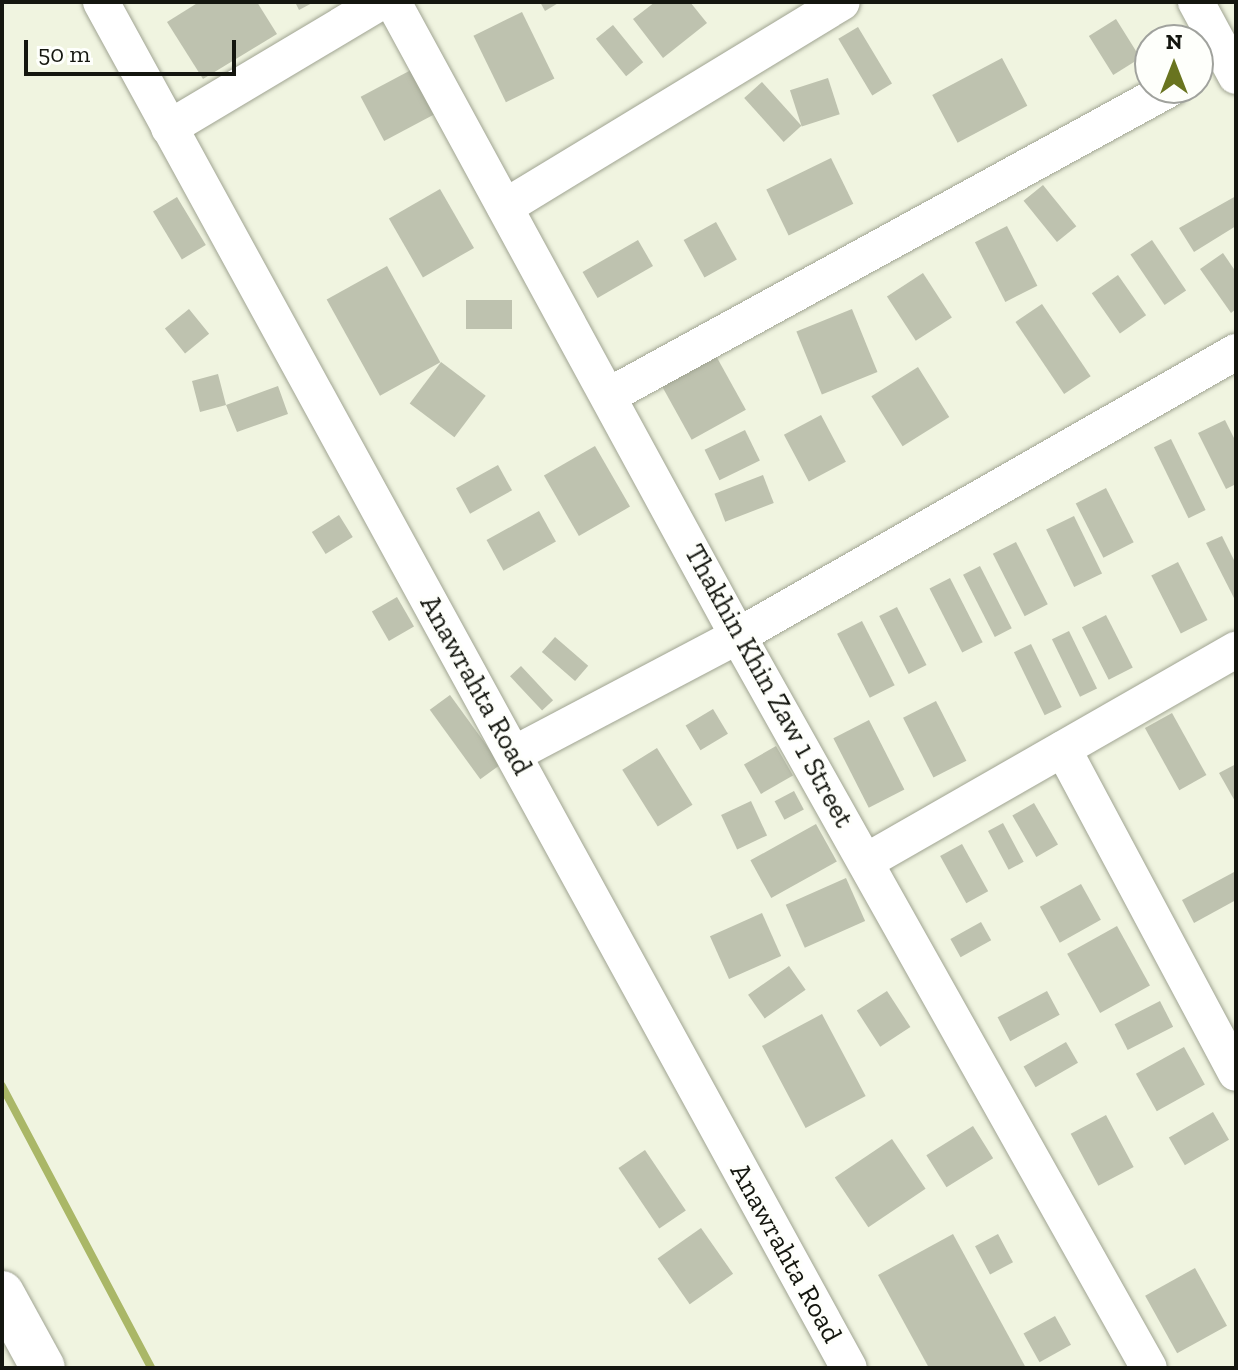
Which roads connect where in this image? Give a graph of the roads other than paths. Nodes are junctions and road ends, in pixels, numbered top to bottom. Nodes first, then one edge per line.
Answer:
1 (101, 2) edge
2 (380, 2) edge
3 (393, 2) edge
4 (842, 2) edge
5 (1196, 2) edge
6 (1224, 64) edge
7 (1142, 104) edge
8 (169, 128) junction
9 (505, 207) junction
10 (1236, 352) edge
11 (610, 395) junction
12 (738, 636) junction
13 (1236, 650) edge
14 (1063, 749) junction
15 (514, 754) junction
16 (867, 861) junction
17 (1236, 1073) edge
18 (2, 1293) edge
19 (43, 1368) edge
20 (849, 1368) edge
21 (1149, 1368) edge

1 - 8 street, Anawrahta Road
2 - 8 street
3 - 9 street, Thakhin Khin Zaw 1 Street
4 - 9 street
5 - 6 street
7 - 11 street
8 - 15 street, Anawrahta Road
9 - 11 street, Thakhin Khin Zaw 1 Street
10 - 12 street
11 - 12 street, Thakhin Khin Zaw 1 Street
12 - 15 street
12 - 16 street, Thakhin Khin Zaw 1 Street
13 - 14 street
14 - 16 street
14 - 17 street
15 - 20 street, Anawrahta Road
16 - 21 street, Thakhin Khin Zaw 1 Street
18 - 19 main road

